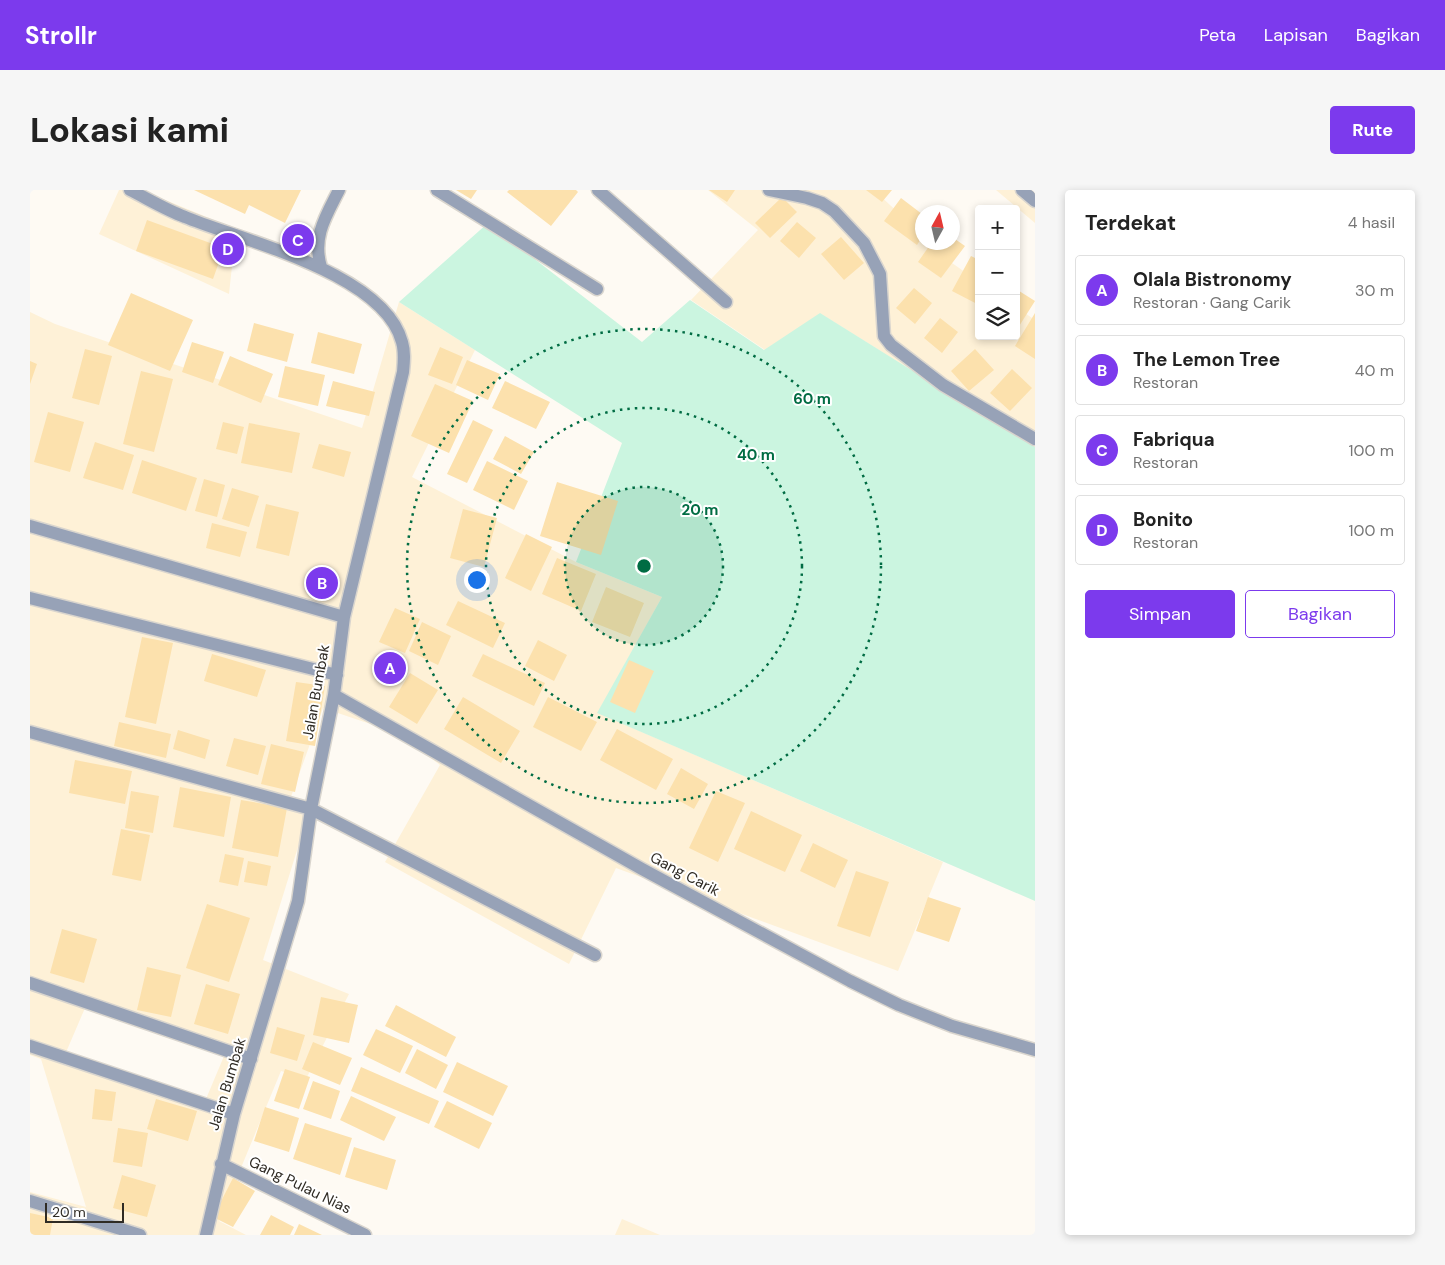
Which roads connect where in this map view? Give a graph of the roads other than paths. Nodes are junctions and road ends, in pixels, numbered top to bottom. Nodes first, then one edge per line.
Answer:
1 (130, 190) edge
2 (339, 190) edge
3 (437, 190) edge
4 (598, 190) edge
5 (770, 190) edge
6 (1022, 190) edge
7 (1035, 201) edge
8 (321, 267) junction
9 (597, 289) dead end
10 (726, 302) dead end
11 (1035, 439) edge
12 (30, 526) edge
13 (30, 598) edge
14 (344, 617) junction
15 (337, 675) junction
16 (334, 695) junction
17 (30, 732) edge
18 (310, 809) junction
19 (595, 955) dead end
20 (30, 983) edge
21 (30, 1046) edge
22 (1035, 1050) edge
23 (251, 1060) junction
24 (234, 1114) junction
25 (221, 1164) junction
26 (30, 1201) edge
27 (140, 1235) edge
28 (206, 1235) edge
29 (365, 1235) edge

1 - 8 street, Jalan Bumbak
2 - 8 street
3 - 9 street
4 - 10 street
5 - 11 street
6 - 7 street
8 - 14 street, Jalan Bumbak
12 - 14 street
13 - 15 street
14 - 15 street, Jalan Bumbak
15 - 16 street, Jalan Bumbak
16 - 18 street, Jalan Bumbak
16 - 22 street, Gang Carik
17 - 18 street
18 - 19 street
18 - 23 street, Jalan Bumbak
20 - 23 street
21 - 24 street
23 - 24 street, Jalan Bumbak
24 - 25 street, Jalan Bumbak
25 - 28 street, Jalan Bumbak
25 - 29 street, Gang Pulau Nias
26 - 27 street

